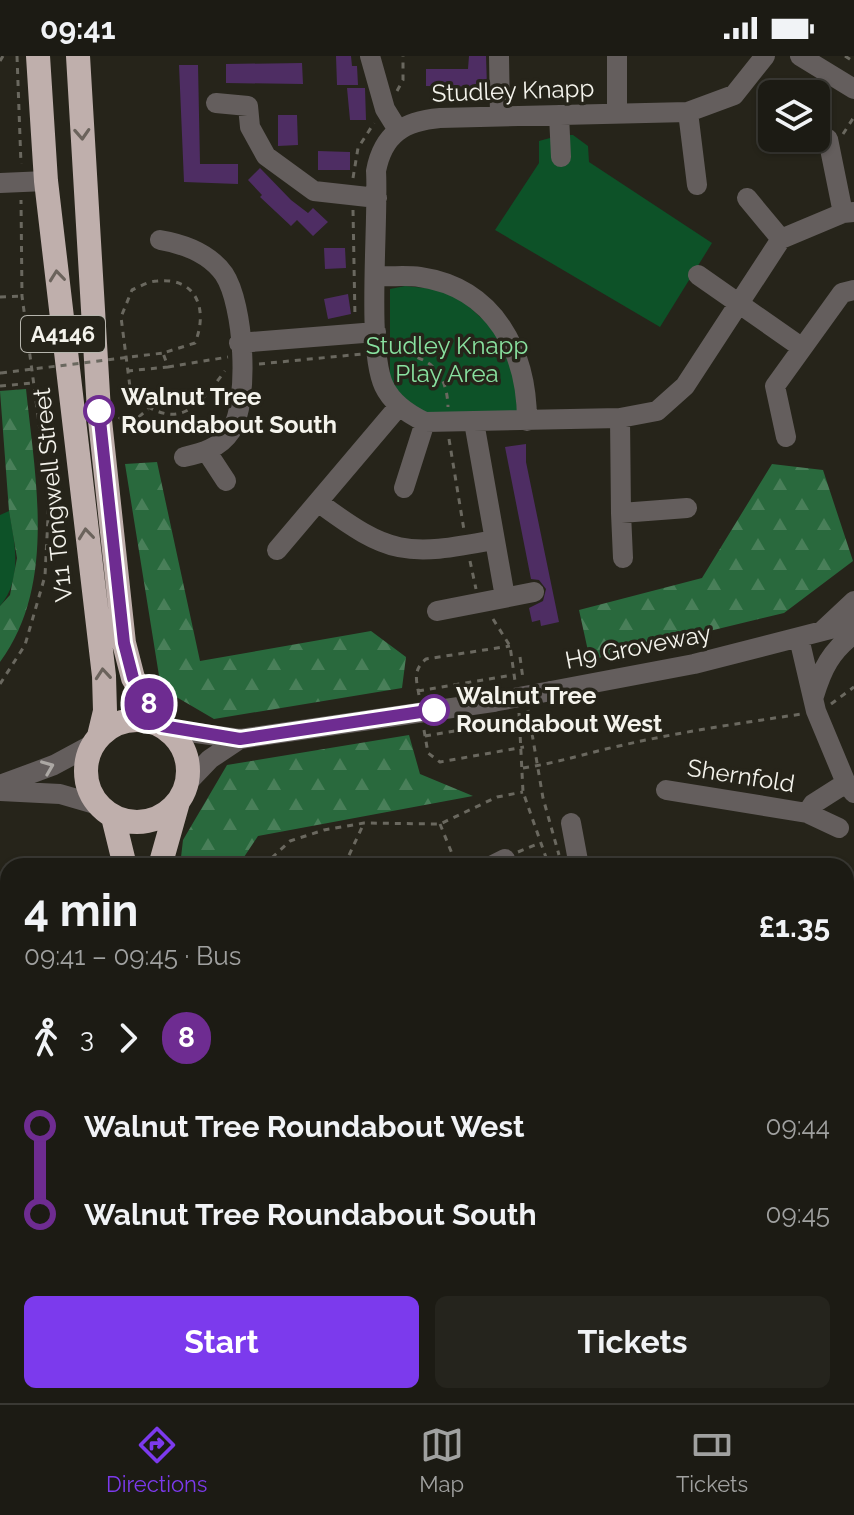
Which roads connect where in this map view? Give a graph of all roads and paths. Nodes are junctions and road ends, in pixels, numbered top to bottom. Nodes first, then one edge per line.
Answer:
1 (3, 56) edge
2 (17, 56) edge
3 (38, 56) edge
4 (78, 56) edge
5 (370, 56) edge
6 (499, 56) edge
7 (617, 56) edge
8 (765, 56) edge
9 (800, 56) edge
10 (845, 56) edge
11 (0, 61) edge
12 (854, 62) edge
13 (854, 89) edge
14 (216, 103) dead end
15 (688, 112) junction
16 (617, 114) junction
17 (559, 115) junction
18 (500, 116) junction
19 (398, 130) junction
20 (830, 146) edge
21 (561, 157) dead end
22 (46, 181) junction
23 (0, 183) edge
24 (21, 183) junction
25 (697, 185) dead end
26 (377, 198) junction
27 (747, 198) dead end
28 (848, 213) edge
29 (781, 239) junction
30 (160, 240) dead end
31 (698, 275) dead end
32 (377, 276) junction
33 (854, 290) edge
34 (22, 296) junction
35 (0, 297) edge
36 (740, 303) junction
37 (377, 342) junction
38 (801, 347) junction
39 (163, 353) junction
40 (241, 354) junction
41 (168, 367) junction
42 (127, 371) junction
43 (1, 373) edge
44 (33, 383) junction
45 (0, 386) edge
46 (399, 406) junction
47 (148, 409) junction
48 (116, 415) dead end
49 (620, 418) junction
50 (527, 421) junction
51 (425, 422) junction
52 (474, 422) junction
53 (786, 437) dead end
54 (207, 452) junction
55 (184, 457) dead end
56 (226, 481) dead end
57 (404, 488) dead end
58 (318, 502) junction
59 (687, 508) dead end
60 (621, 513) junction
61 (493, 540) junction
62 (277, 550) dead end
63 (623, 558) dead end
64 (534, 592) dead end
65 (497, 600) junction
66 (854, 601) edge
67 (437, 611) dead end
68 (854, 623) edge
69 (854, 634) edge
70 (809, 636) junction
71 (520, 657) dead end
72 (514, 674) dead end
73 (0, 684) edge
74 (854, 687) edge
75 (525, 689) dead end
76 (418, 691) dead end
77 (527, 704) dead end
78 (815, 704) junction
79 (520, 720) dead end
80 (164, 727) junction
81 (425, 736) dead end
82 (240, 739) junction
83 (96, 740) junction
84 (537, 766) junction
85 (523, 768) dead end
86 (0, 788) edge
87 (850, 788) edge
88 (666, 790) dead end
89 (183, 792) junction
90 (523, 792) dead end
91 (105, 811) junction
92 (807, 813) junction
93 (364, 823) junction
94 (571, 823) dead end
95 (440, 824) junction
96 (839, 828) dead end
97 (540, 843) dead end
98 (122, 858) edge
99 (162, 858) edge
100 (272, 858) edge
101 (348, 858) edge
102 (454, 858) edge
103 (507, 858) edge
104 (560, 858) edge
105 (578, 858) edge

1 - 11 path
2 - 24 path
3 - 22 highway, V11 Tongwell Street / A4146
4 -> 80 highway, A4146
5 - 19 street
6 - 18 street
7 - 16 street
8 - 15 street, Studley Knapp
9 - 13 street
10 - 12 path
14 - 26 street
15 - 16 street, Studley Knapp
15 - 25 street
16 - 17 street, Studley Knapp
17 - 18 street, Studley Knapp
17 - 21 street
18 - 19 street, Studley Knapp
19 - 26 street
20 - 28 street
22 - 24 street
83 -> 22 highway, V11 Tongwell Street / A4146
23 - 24 street
24 - 34 path
26 - 32 street
27 - 29 street
28 - 29 street
29 - 36 street
30 - 40 street
31 - 36 street
32 - 37 street
32 - 50 street
33 - 38 street
34 - 35 path
34 - 44 path
36 - 38 street
36 - 49 street
37 - 40 street
37 - 40 path
37 - 46 street
38 - 53 street
39 - 41 path
39 - 42 path
39 - 43 path, bridge
40 - 41 path
40 - 47 path
40 - 54 street
41 - 42 path
42 - 47 path
44 - 45 path
44 - 73 path
46 - 51 street
46 - 58 street
47 - 48 path
49 - 50 street
49 - 60 street
50 - 52 street
51 - 52 street
51 - 57 street
52 - 61 street
54 - 55 street
54 - 56 street
58 - 61 street
58 - 62 street
59 - 60 street
60 - 63 street
61 - 65 street
64 - 65 street
65 - 67 street
66 - 70 street
68 - 70 street, H9 Groveway
69 - 78 street
70 - 78 street
70 - 82 street, H9 Groveway, bridge
71 - 75 path
72 - 76 path
74 - 78 path
77 - 84 path
78 - 84 path
78 - 87 street
79 - 81 path
80 - 82 street, H9 Groveway
80 - 83 highway
80 - 89 highway, A4146
82 - 89 street, H9 Groveway
86 -> 83 street
83 - 91 highway, A4146
84 - 85 path
84 - 104 path
86 - 91 street
87 - 92 street, Shernfold
88 - 92 street, Shernfold
89 - 91 highway
89 - 99 highway, A4146
90 - 95 path
91 - 98 highway, A4146
92 - 96 street
93 - 95 path
93 - 100 path
93 - 101 path
94 - 105 street
95 - 102 path
97 - 103 path

